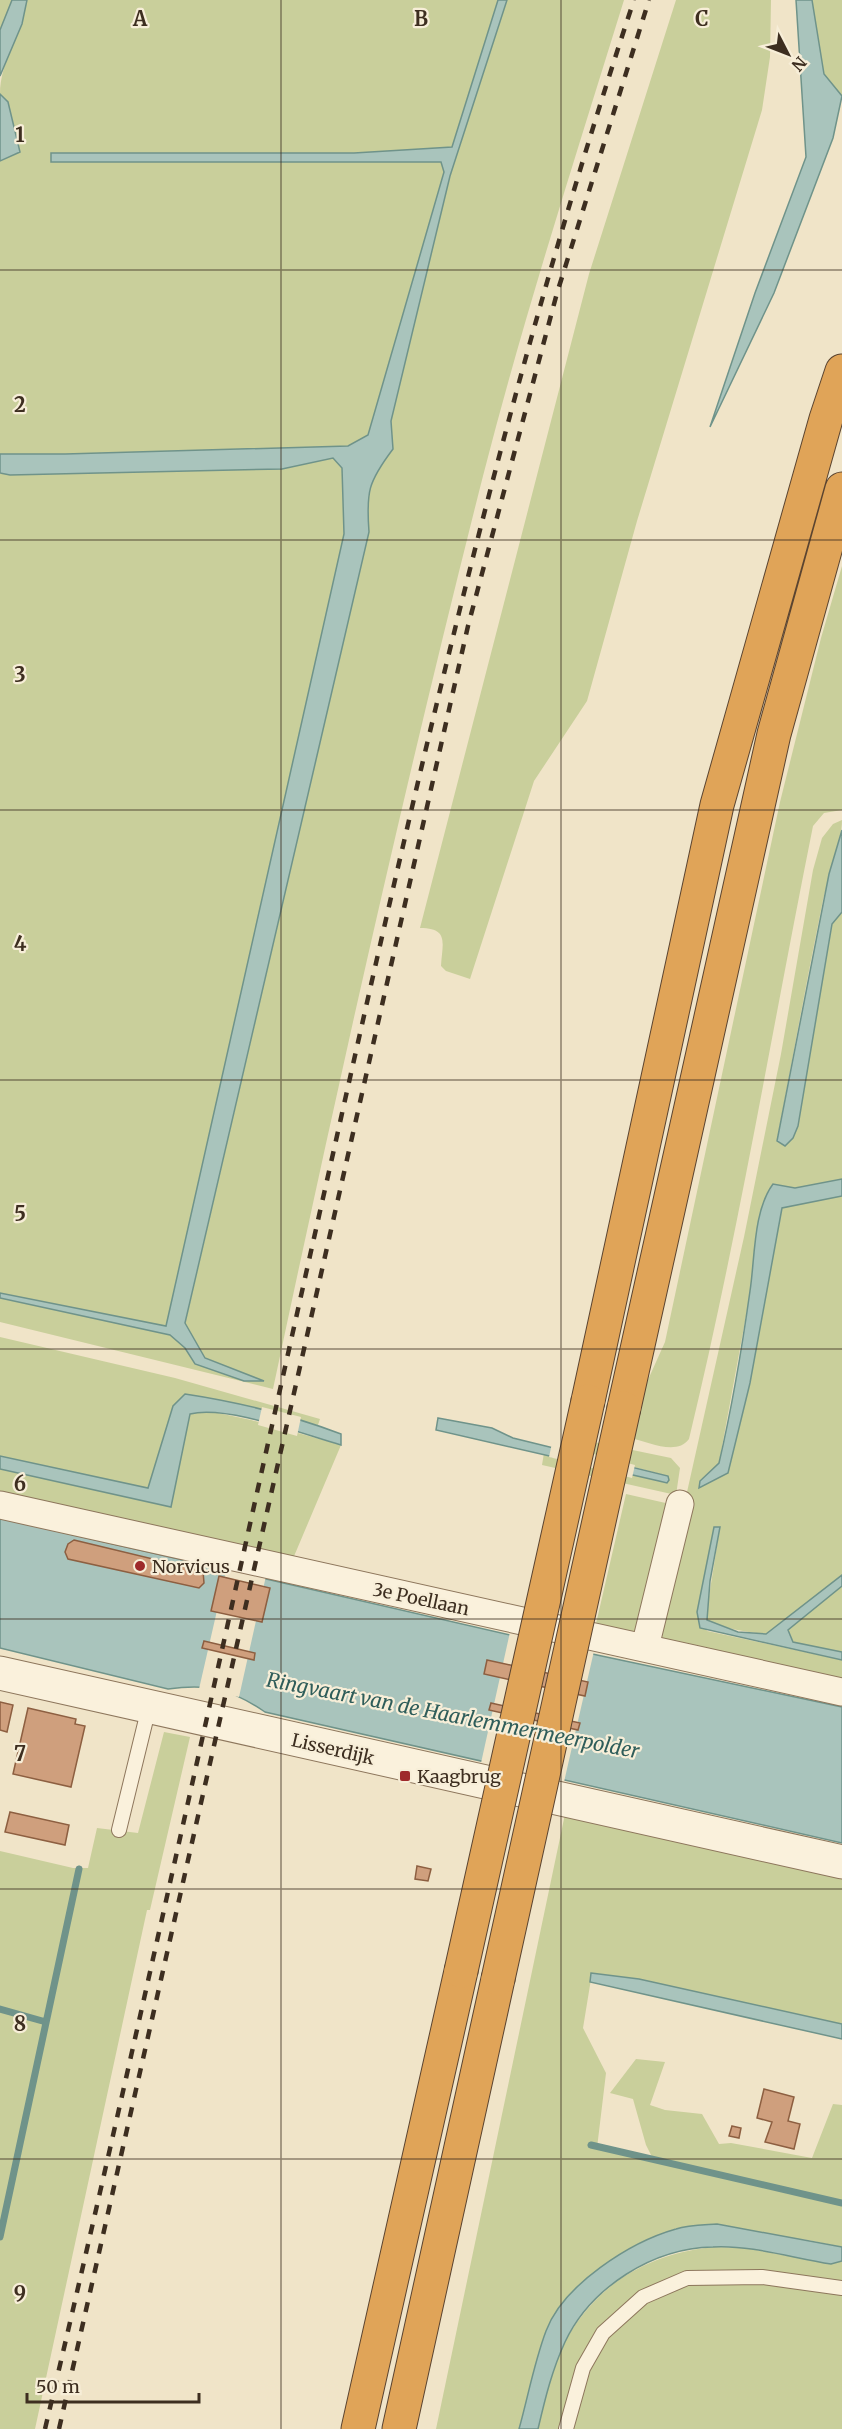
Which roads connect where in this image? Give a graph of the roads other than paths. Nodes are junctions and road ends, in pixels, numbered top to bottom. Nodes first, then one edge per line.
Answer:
1 (842, 371) edge
2 (842, 489) edge
3 (680, 1504) dead end
4 (0, 1505) edge
5 (645, 1647) junction
6 (0, 1673) edge
7 (842, 1692) edge
8 (149, 1707) junction
9 (119, 1830) dead end
10 (842, 1862) edge
11 (842, 2288) edge
12 (358, 2429) edge
13 (399, 2429) edge
14 (566, 2429) edge

1 - 12 highway, bridge
2 - 13 highway, bridge
3 - 5 street
4 - 5 street, 3e Poellaan
5 - 7 street, 3e Poellaan
6 - 8 street, Lisserdijk
8 - 9 lane
8 - 10 street, Lisserdijk
11 - 14 lane

